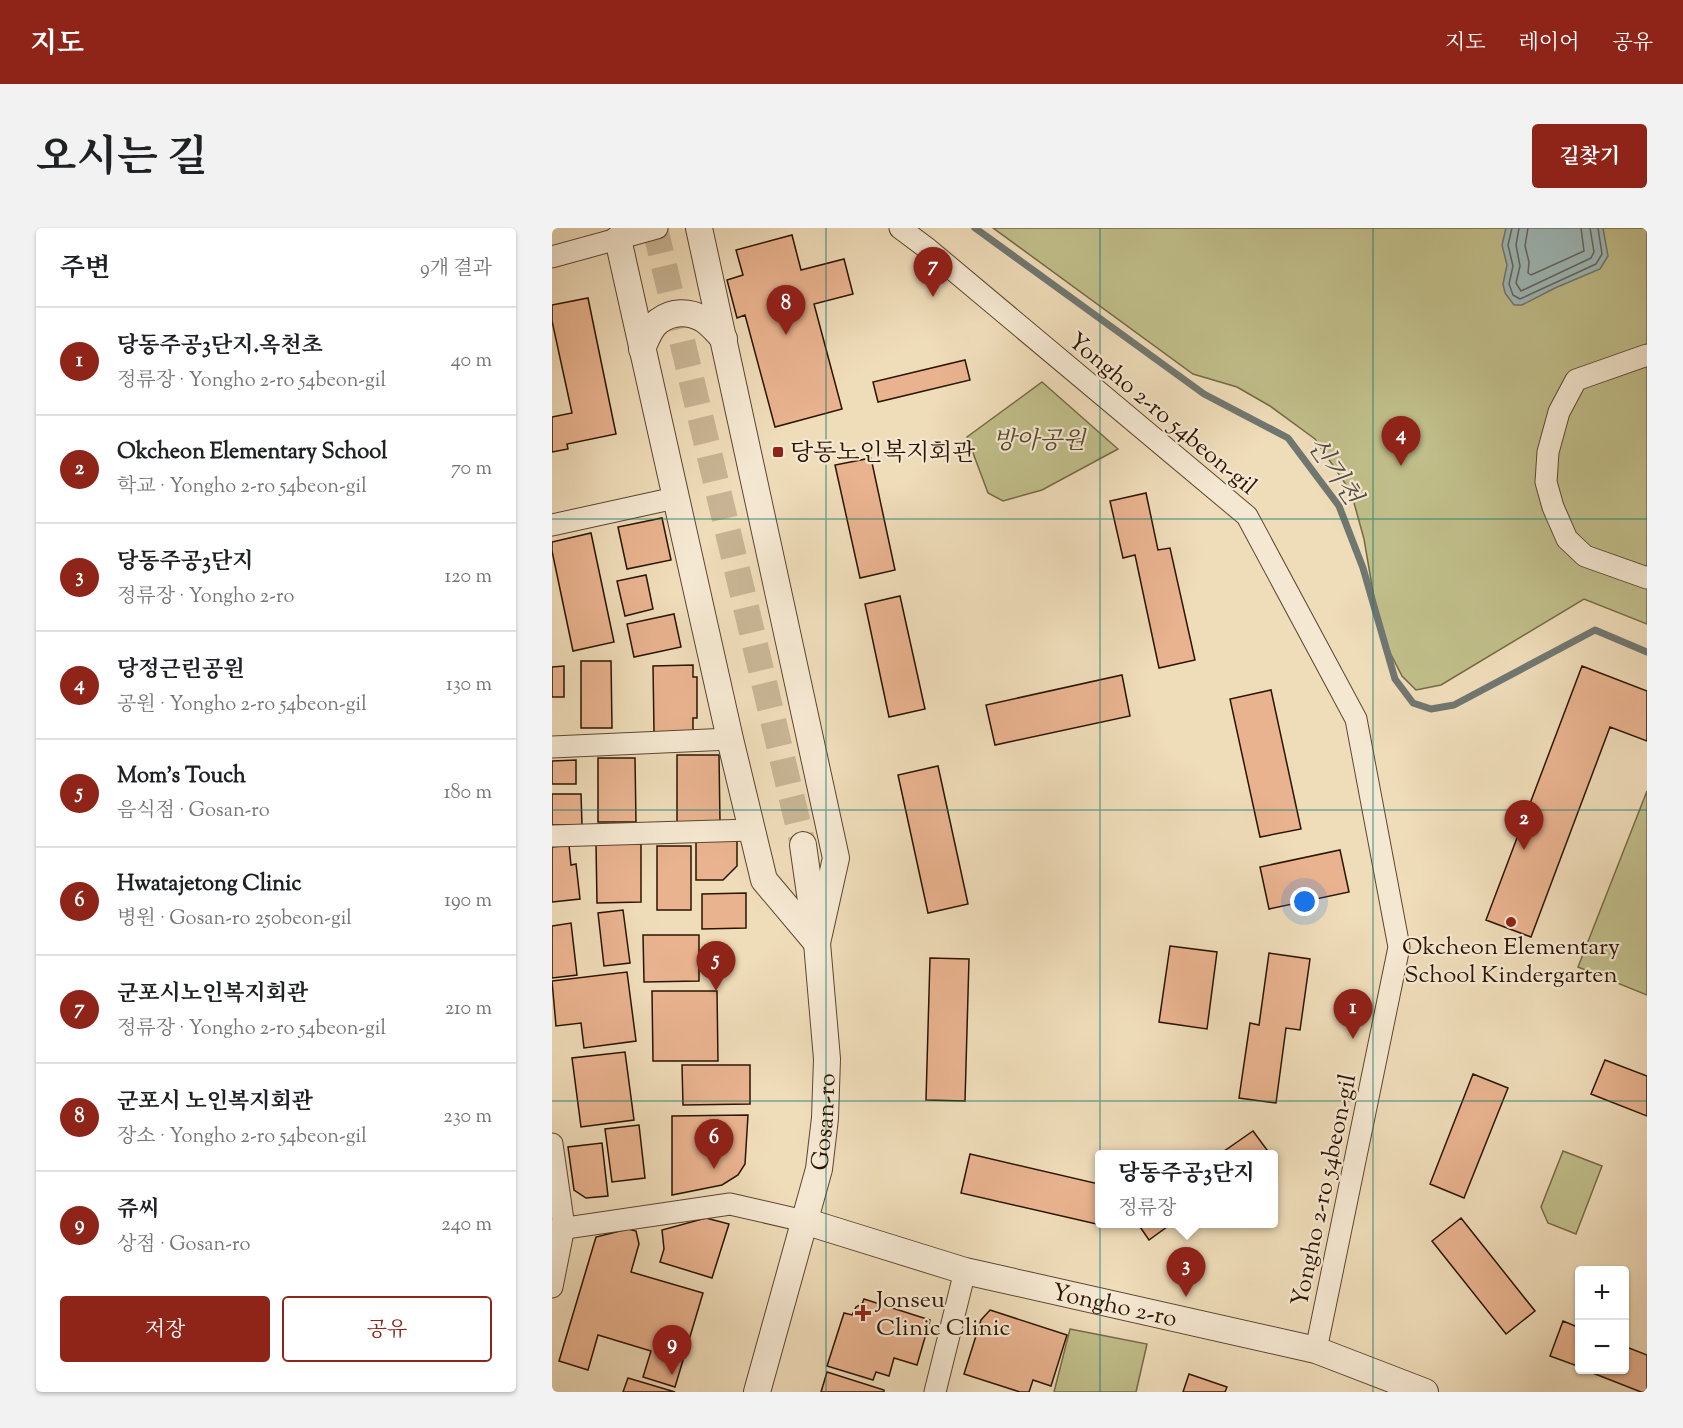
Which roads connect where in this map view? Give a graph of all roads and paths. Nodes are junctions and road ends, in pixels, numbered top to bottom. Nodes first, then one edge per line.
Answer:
1 (657, 228) edge
2 (699, 228) edge
3 (900, 228) edge
4 (921, 228) edge
5 (618, 239) junction
6 (928, 249) junction
7 (552, 257) edge
8 (724, 339) junction
9 (642, 349) junction
10 (1647, 355) edge
11 (675, 498) junction
12 (552, 525) edge
13 (1647, 578) edge
14 (730, 739) junction
15 (552, 747) edge
16 (751, 830) junction
17 (552, 836) edge
18 (803, 845) tunnel mouth
19 (817, 944) junction
20 (552, 1144) edge
21 (804, 1221) junction
22 (558, 1229) edge
23 (965, 1271) junction
24 (552, 1287) edge
25 (1316, 1350) junction
26 (757, 1392) edge
27 (935, 1392) edge
28 (1425, 1392) edge

1 - 5 street
2 - 8 street
3 - 6 street, Yongho 2-ro 54beon-gil
4 - 6 street
5 - 7 street
5 - 9 street
6 - 25 street, Yongho 2-ro 54beon-gil
8 - 9 street
8 - 19 street
9 - 11 street
10 - 13 street
11 - 12 street
11 - 14 street
14 - 15 street
14 - 16 street
16 - 17 street
16 - 19 street
18 - 19 street, Gosan-ro
19 - 21 street, Gosan-ro
20 - 22 street
21 - 22 street
21 - 23 street, Yongho 2-ro
21 - 26 street, Gosan-ro
22 - 24 street
23 - 25 street, Yongho 2-ro
23 - 27 street
25 - 28 street, Yongho 2-ro

